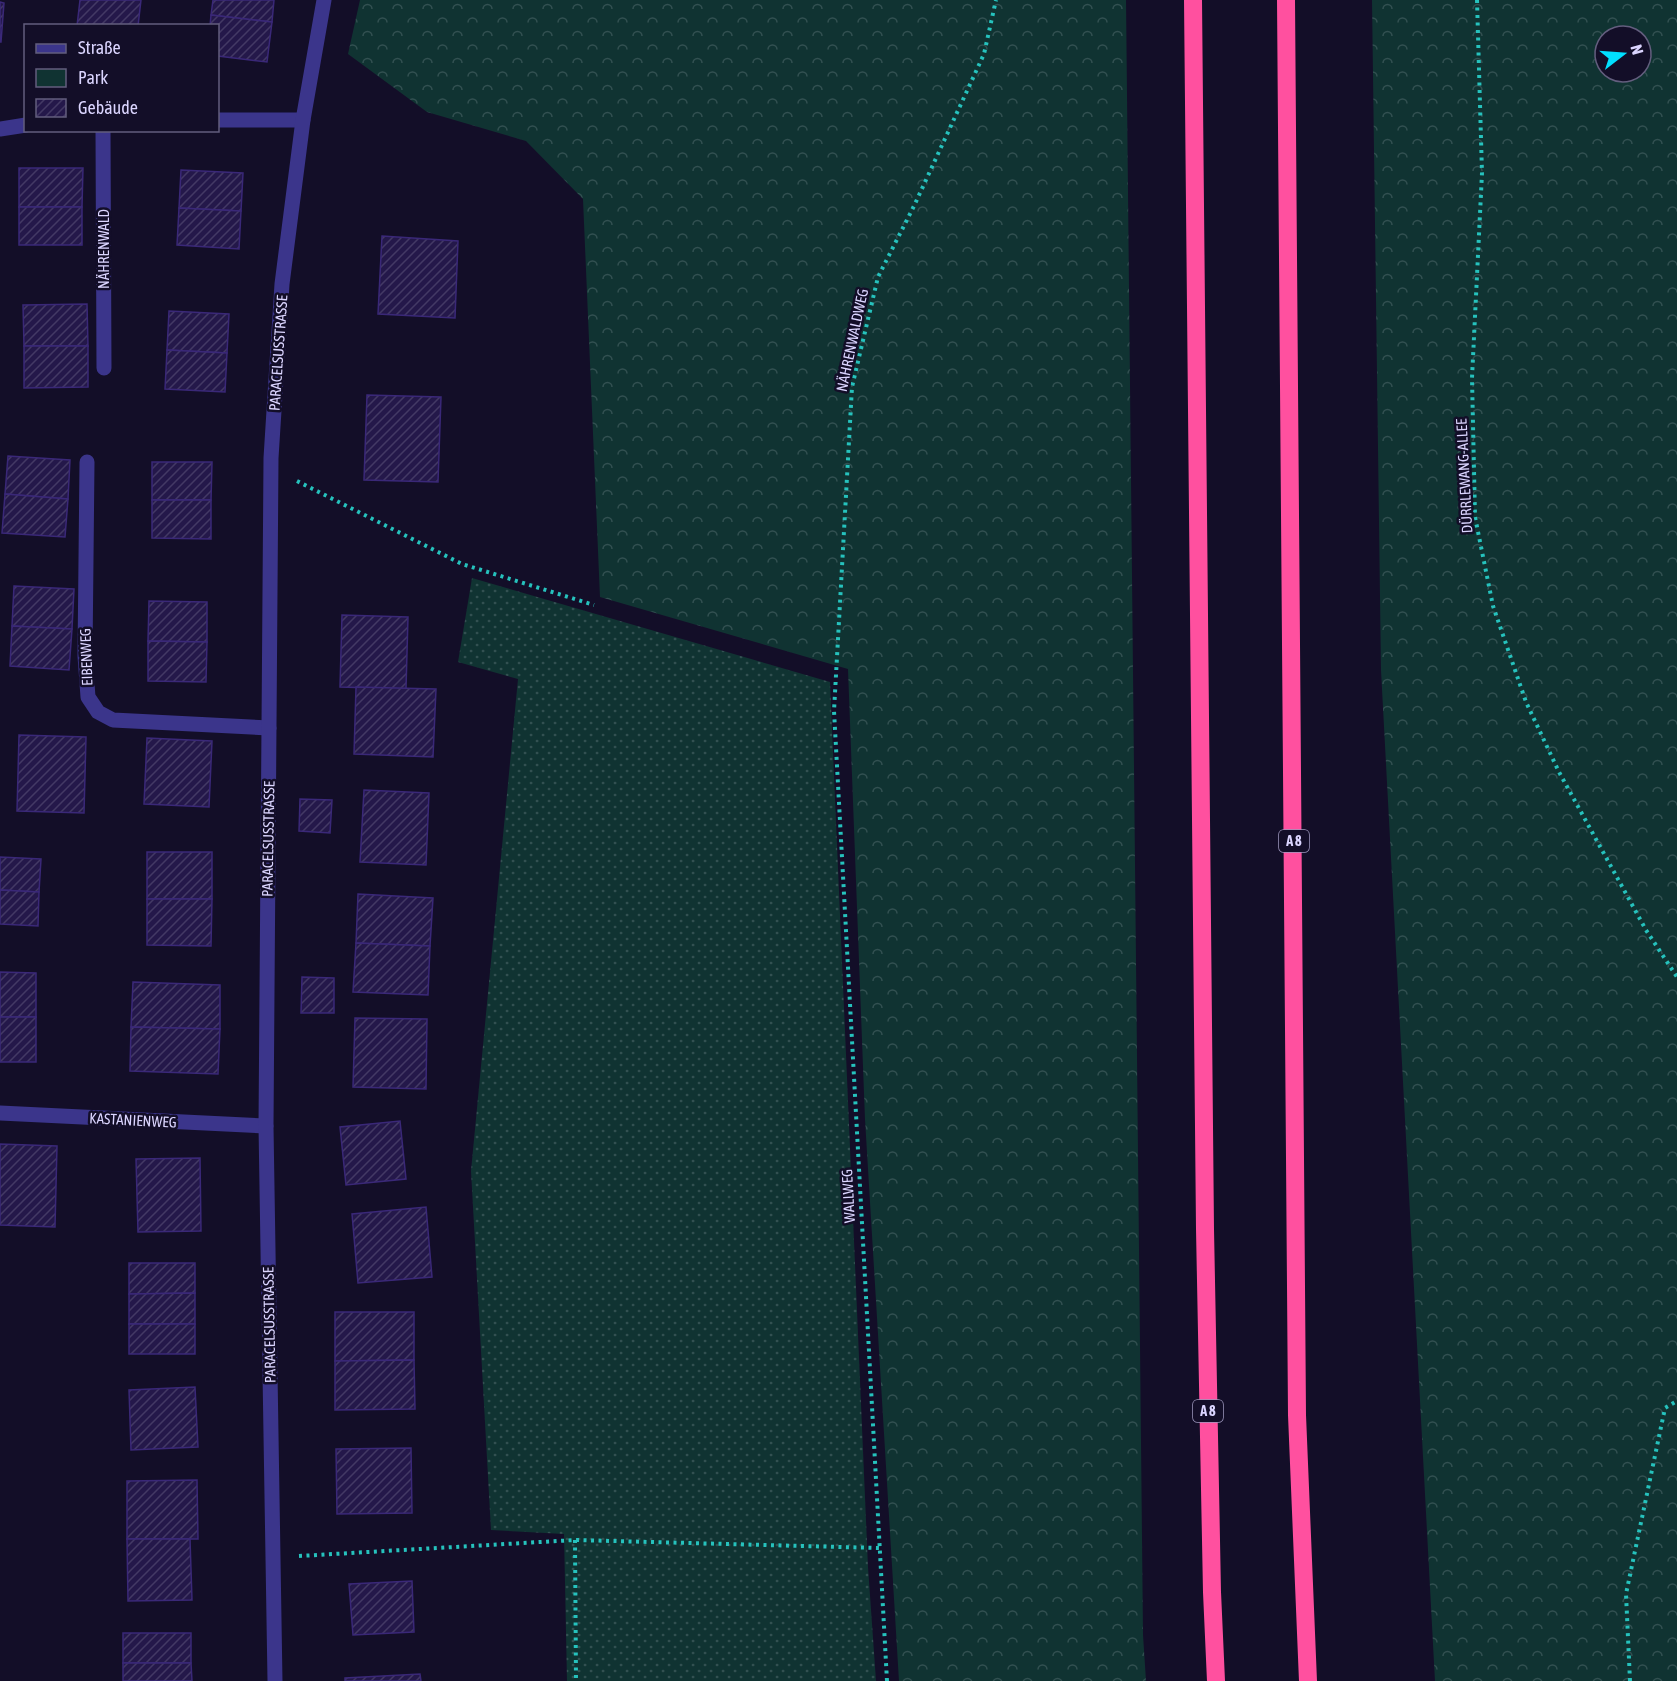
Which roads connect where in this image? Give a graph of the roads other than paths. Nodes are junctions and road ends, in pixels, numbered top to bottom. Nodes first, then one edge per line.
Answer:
1 (324, 0) edge
2 (1193, 0) edge
3 (1286, 0) edge
4 (219, 120) edge
5 (303, 120) junction
6 (24, 125) edge
7 (0, 129) edge
8 (103, 132) edge
9 (104, 368) dead end
10 (87, 462) dead end
11 (269, 728) junction
12 (0, 1113) edge
13 (266, 1126) junction
14 (275, 1681) edge
15 (1216, 1681) edge
16 (1308, 1681) edge

1 - 5 street, PARACELSUSSTRASSE
2 - 15 highway, A 8
3 - 16 highway, A 8
4 - 5 street
5 - 11 street, PARACELSUSSTRASSE
6 - 7 street
8 - 9 street, NÄHRENWALD
10 - 11 street, EIBENWEG
11 - 13 street, PARACELSUSSTRASSE
12 - 13 street, KASTANIENWEG
13 - 14 street, PARACELSUSSTRASSE

